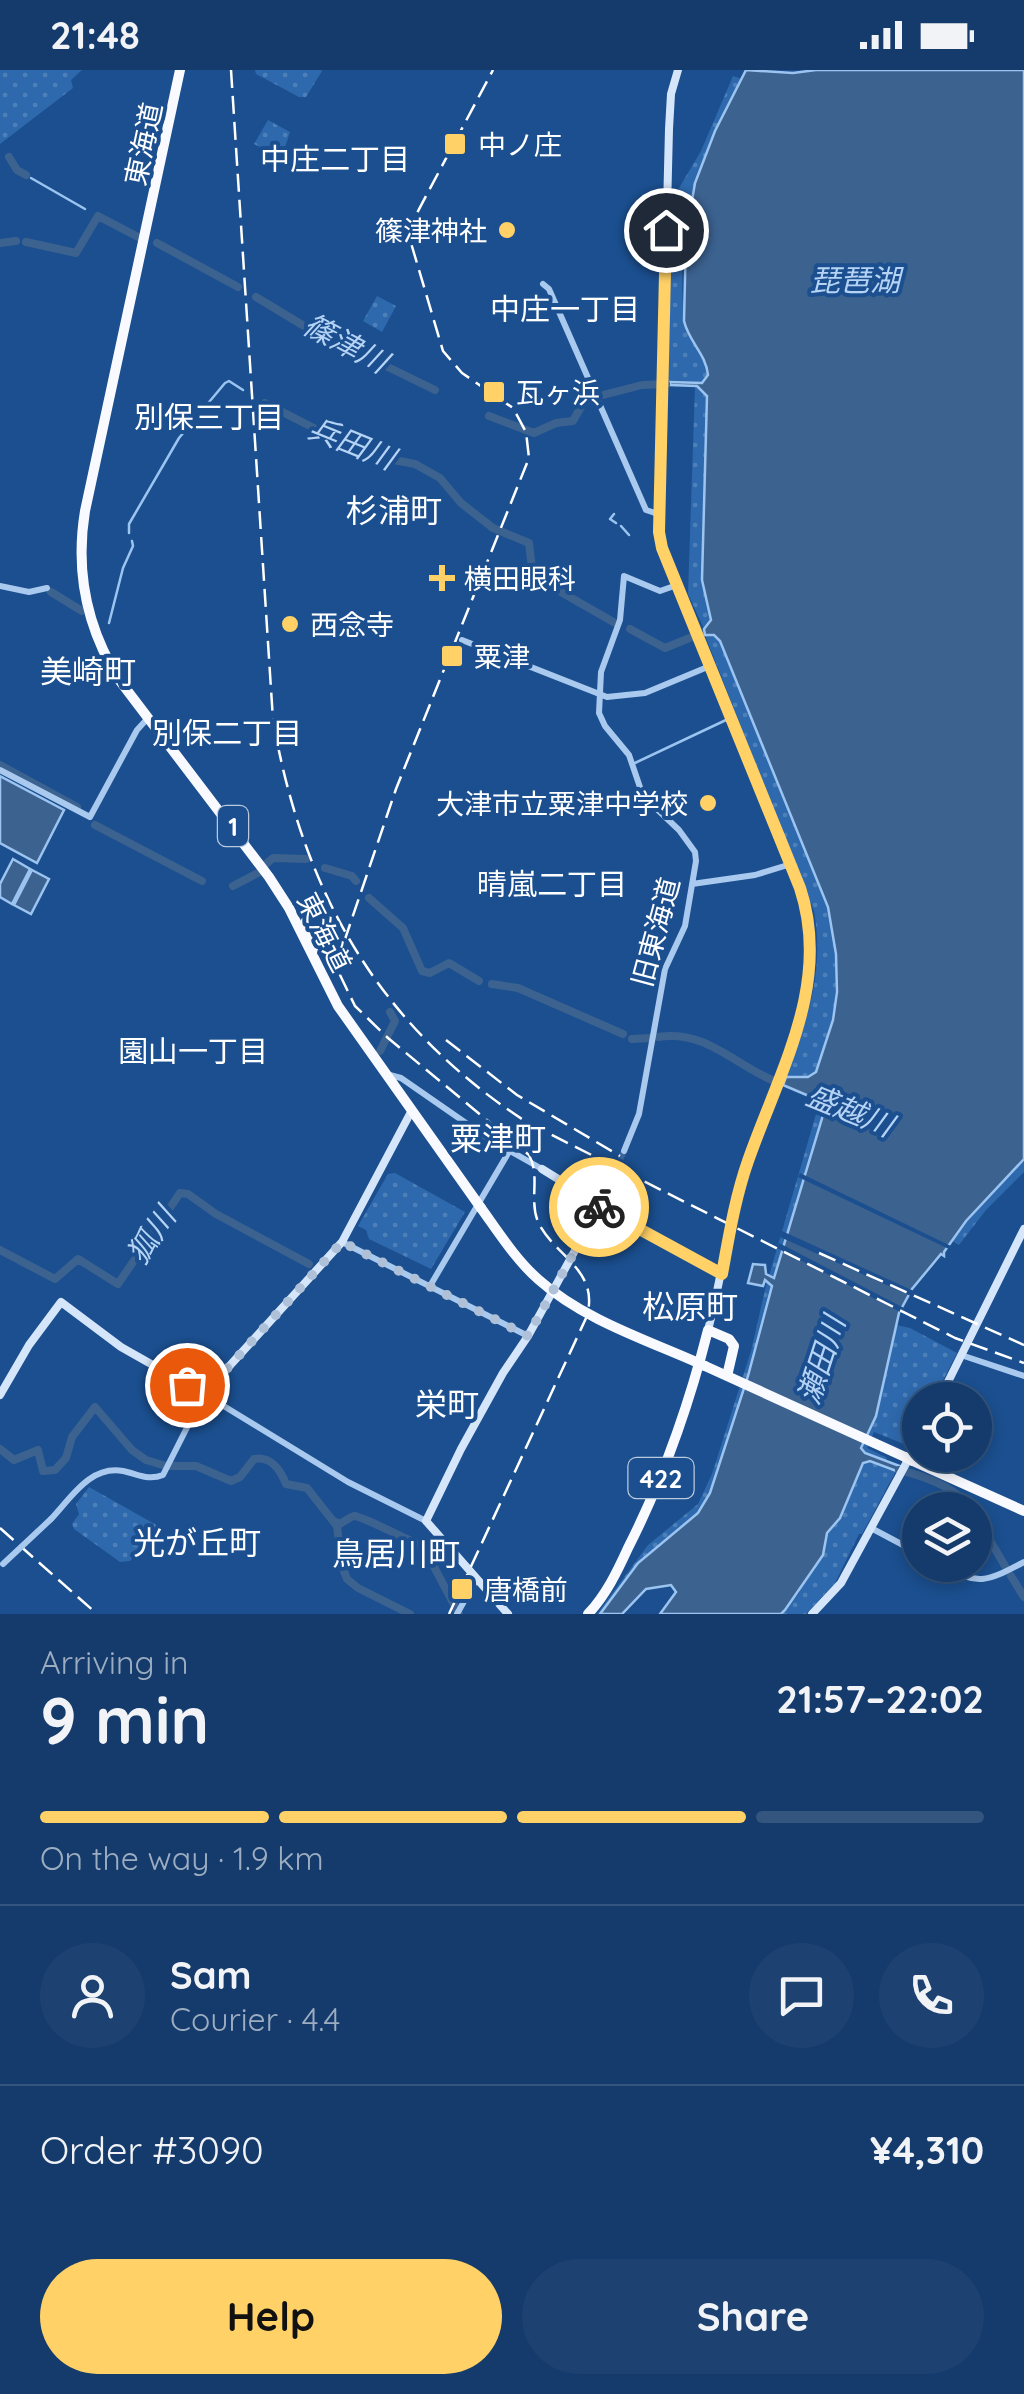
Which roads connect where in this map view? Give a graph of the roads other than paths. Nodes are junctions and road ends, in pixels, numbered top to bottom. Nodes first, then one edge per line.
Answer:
1 (180, 70) edge
2 (678, 70) edge
3 (543, 284) dead end
4 (646, 510) junction
5 (658, 514) junction
6 (659, 532) junction
7 (678, 584) junction
8 (0, 586) edge
9 (47, 588) dead end
10 (462, 640) dead end
11 (710, 666) junction
12 (599, 695) junction
13 (148, 718) junction
14 (0, 770) edge
15 (791, 864) junction
16 (692, 884) junction
17 (302, 924) junction
18 (318, 966) junction
19 (386, 1074) junction
20 (412, 1110) junction
21 (510, 1150) junction
22 (624, 1151) tunnel mouth
23 (542, 1168) joint
24 (613, 1175) tunnel mouth
25 (600, 1205) junction
26 (480, 1206) junction
27 (1024, 1229) edge
28 (342, 1242) junction
29 (722, 1274) junction
30 (430, 1286) junction
31 (708, 1330) junction
32 (528, 1336) junction
33 (961, 1355) junction
34 (1024, 1376) edge
35 (733, 1379) junction
36 (948, 1382) edge
37 (204, 1394) junction
38 (0, 1395) edge
39 (902, 1461) edge
40 (902, 1471) edge
41 (926, 1472) edge
42 (1024, 1511) edge
43 (426, 1521) junction
44 (871, 1528) junction
45 (902, 1544) edge
46 (1024, 1562) edge
47 (2, 1565) edge
48 (992, 1576) edge
49 (476, 1580) junction
50 (459, 1611) edge
51 (508, 1614) edge
52 (588, 1614) edge
53 (812, 1614) edge

1 - 13 highway, 東海道 / 1
2 - 5 main road
3 - 4 street
4 - 5 street
4 - 6 street
5 - 6 main road
6 - 7 main road
7 - 11 main road
7 - 12 street
8 - 9 street
10 - 12 street
11 - 12 street
11 - 15 main road
12 - 16 street, 旧東海道
13 - 14 street
13 - 17 highway, 東海道 / 1
15 - 16 street
15 - 29 main road
16 - 22 street, 旧東海道
17 - 18 highway, 東海道
17 - 18 highway, 東海道
18 - 19 highway, 東海道
19 - 20 highway, 東海道
19 - 21 street
20 - 26 highway, 東海道
20 - 28 main road
21 - 23 street
21 - 26 street
23 - 25 main road
24 - 25 street
25 - 29 street
25 - 32 main road
26 - 30 street
26 - 35 highway, 東海道, bridge
27 - 33 main road
28 - 30 street
28 - 37 main road
29 - 31 main road
30 - 32 street
31 - 35 highway
31 - 52 highway, 422
32 - 43 main road
33 - 34 street
33 - 36 main road
35 - 39 highway, 東海道
37 - 38 main road
37 - 43 street
37 - 47 street, bridge
40 - 44 main road
41 - 42 highway, 東海道
43 - 49 main road
44 - 45 street
44 - 53 main road
46 - 48 street
49 - 50 street
49 - 51 main road

